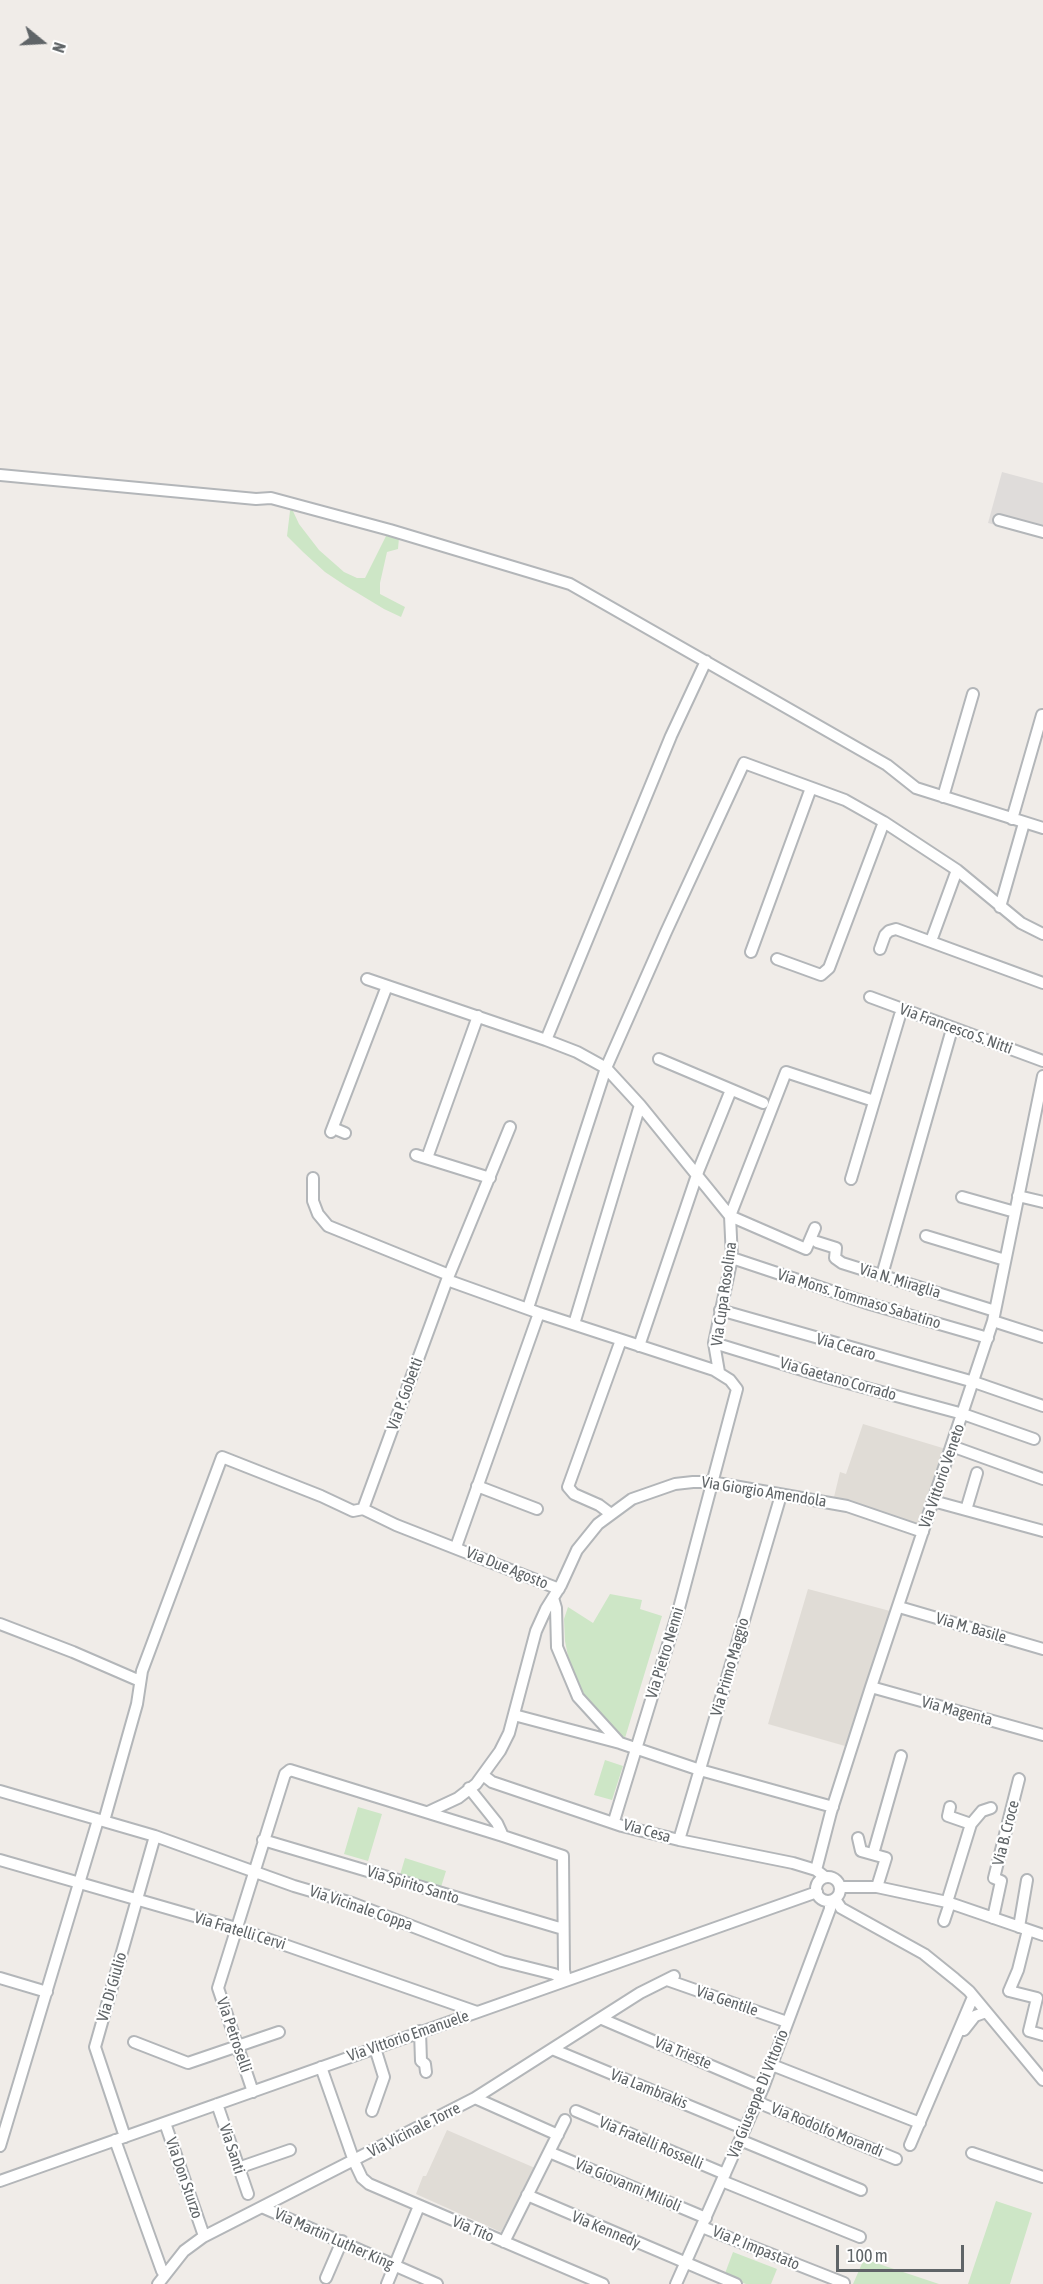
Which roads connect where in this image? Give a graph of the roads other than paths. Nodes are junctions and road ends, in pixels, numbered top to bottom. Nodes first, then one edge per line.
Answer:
1 (0, 475) edge
2 (999, 520) dead end
3 (1043, 532) edge
4 (706, 661) junction
5 (973, 694) dead end
6 (1042, 715) edge
7 (811, 788) junction
8 (943, 797) junction
9 (1012, 819) junction
10 (884, 822) junction
11 (1023, 823) junction
12 (1043, 828) edge
13 (957, 870) junction
14 (1000, 907) junction
15 (1043, 934) edge
16 (931, 941) junction
17 (880, 949) dead end
18 (750, 952) dead end
19 (777, 959) dead end
20 (367, 979) dead end
21 (1043, 983) edge
22 (387, 986) junction
23 (870, 997) dead end
24 (900, 1015) dead end
25 (478, 1016) junction
26 (952, 1029) junction
27 (546, 1040) junction
28 (659, 1059) dead end
29 (1043, 1061) edge
30 (606, 1068) junction
31 (1043, 1076) edge
32 (731, 1090) junction
33 (874, 1101) junction
34 (763, 1103) dead end
35 (640, 1105) junction
36 (510, 1127) dead end
37 (1038, 1128) edge
38 (345, 1132) dead end
39 (416, 1155) dead end
40 (427, 1158) junction
41 (697, 1174) junction
42 (313, 1178) dead end
43 (490, 1178) junction
44 (851, 1179) dead end
45 (1018, 1196) junction
46 (963, 1197) dead end
47 (1043, 1202) edge
48 (1015, 1212) junction
49 (730, 1216) junction
50 (815, 1228) dead end
51 (926, 1236) dead end
52 (817, 1242) dead end
53 (732, 1258) junction
54 (1005, 1260) junction
55 (882, 1275) junction
56 (448, 1277) junction
57 (528, 1308) junction
58 (720, 1310) junction
59 (539, 1313) junction
60 (994, 1316) junction
61 (574, 1324) junction
62 (1043, 1337) edge
63 (988, 1338) junction
64 (621, 1340) junction
65 (714, 1343) junction
66 (639, 1346) junction
67 (719, 1372) junction
68 (974, 1382) junction
69 (1043, 1406) edge
70 (963, 1414) junction
71 (1034, 1439) dead end
72 (954, 1446) junction
73 (977, 1473) dead end
74 (1043, 1479) edge
75 (711, 1482) junction
76 (477, 1486) junction
77 (782, 1495) junction
78 (933, 1501) junction
79 (363, 1509) junction
80 (537, 1509) dead end
81 (966, 1510) junction
82 (611, 1514) junction
83 (1043, 1531) edge
84 (923, 1533) junction
85 (456, 1547) junction
86 (556, 1594) junction
87 (899, 1607) junction
88 (0, 1624) edge
89 (1043, 1649) edge
90 (140, 1681) junction
91 (871, 1688) junction
92 (514, 1715) junction
93 (1043, 1735) edge
94 (620, 1743) junction
95 (635, 1749) junction
96 (901, 1756) dead end
97 (700, 1770) junction
98 (483, 1775) junction
99 (1019, 1779) dead end
100 (470, 1788) junction
101 (0, 1791) edge
102 (833, 1807) junction
103 (950, 1807) dead end
104 (991, 1808) dead end
105 (428, 1812) junction
106 (101, 1821) junction
107 (614, 1821) junction
108 (971, 1824) junction
109 (155, 1836) junction
110 (503, 1836) junction
111 (858, 1838) dead end
112 (262, 1840) junction
113 (679, 1840) junction
114 (873, 1854) junction
115 (0, 1860) edge
116 (253, 1870) junction
117 (820, 1874) junction
118 (1027, 1880) dead end
119 (79, 1883) junction
120 (840, 1887) junction
121 (877, 1887) junction
122 (817, 1892) junction
123 (137, 1900) junction
124 (833, 1900) junction
125 (949, 1903) junction
126 (993, 1917) junction
127 (944, 1921) dead end
128 (236, 1928) junction
129 (1024, 1928) junction
130 (563, 1929) junction
131 (1043, 1935) edge
132 (0, 1978) edge
133 (670, 1978) joint
134 (566, 1980) junction
135 (47, 1992) junction
136 (974, 1997) junction
137 (477, 2012) junction
138 (986, 2012) junction
139 (602, 2019) junction
140 (787, 2022) junction
141 (420, 2031) junction
142 (279, 2032) dead end
143 (1043, 2035) edge
144 (134, 2042) dead end
145 (238, 2046) junction
146 (375, 2048) junction
147 (552, 2049) junction
148 (772, 2065) junction
149 (321, 2067) junction
150 (944, 2068) junction
151 (426, 2072) dead end
152 (1043, 2080) edge
153 (763, 2088) junction
154 (253, 2092) junction
155 (476, 2098) junction
156 (757, 2102) junction
157 (217, 2104) junction
158 (372, 2111) dead end
159 (576, 2111) dead end
160 (565, 2120) dead end
161 (165, 2123) junction
162 (920, 2123) junction
163 (745, 2129) junction
164 (558, 2135) junction
165 (120, 2138) junction
166 (740, 2140) junction
167 (910, 2145) dead end
168 (0, 2146) edge
169 (290, 2150) dead end
170 (549, 2152) junction
171 (972, 2153) dead end
172 (897, 2159) dead end
173 (354, 2161) junction
174 (238, 2168) junction
175 (1043, 2177) edge
176 (723, 2178) junction
177 (0, 2181) edge
178 (861, 2190) dead end
179 (248, 2194) dead end
180 (527, 2195) junction
181 (419, 2206) junction
182 (264, 2208) junction
183 (704, 2222) junction
184 (203, 2233) dead end
185 (860, 2237) dead end
186 (342, 2241) junction
187 (504, 2242) junction
188 (685, 2264) junction
189 (394, 2266) junction
190 (162, 2271) dead end
191 (326, 2278) dead end
192 (844, 2283) edge
193 (158, 2284) edge
194 (387, 2284) edge
195 (437, 2284) edge
196 (603, 2284) edge
197 (676, 2284) edge
198 (736, 2284) edge

1 - 4 street
2 - 3 street
4 - 8 street
4 - 27 street
5 - 8 street
6 - 9 street
7 - 10 street
7 - 18 street
7 - 30 street
8 - 9 street
9 - 11 street
10 - 13 street
10 - 19 street
11 - 12 street
11 - 14 street
13 - 14 street
13 - 16 street
14 - 15 street
16 - 17 street
16 - 21 street
20 - 22 street
22 - 25 street
22 - 38 street
23 - 26 street, Via Francesco S. Nitti
24 - 33 street
25 - 27 street
25 - 40 street
26 - 29 street, Via Francesco S. Nitti
26 - 55 street
27 - 30 street
28 - 32 street
30 - 35 street
30 - 57 street
31 - 37 street, Via Vittorio Veneto
32 - 34 street
32 - 41 street
33 - 44 street
33 - 49 street
35 - 41 street
35 - 61 street
36 - 43 street, Via P. Gobetti
37 - 45 street, Via Vittorio Veneto
39 - 40 street
40 - 43 street
41 - 49 street
41 - 66 street
42 - 56 street
43 - 56 street, Via P. Gobetti
45 - 47 street
45 - 48 street, Via Vittorio Veneto
46 - 48 street
48 - 54 street, Via Vittorio Veneto
49 - 50 street
49 - 53 street, Via Cupa Rosolina
51 - 54 street
52 - 55 street, Via N. Miraglia
53 - 58 street, Via Cupa Rosolina
53 - 63 street, Via Mons. Tommaso Sabatino
54 - 60 street, Via Vittorio Veneto
55 - 60 street, Via N. Miraglia
56 - 57 street
56 - 79 street, Via P. Gobetti
57 - 59 street
58 - 65 street, Via Cupa Rosolina
58 - 68 street, Via Cecaro
59 - 61 street
59 - 76 street
60 - 62 street, Via N. Miraglia
60 - 63 street, Via Vittorio Veneto
61 - 64 street
63 - 68 street, Via Vittorio Veneto
64 - 66 street
64 - 82 street
65 - 67 street, Via Cupa Rosolina
65 - 70 street, Via Gaetano Corrado
66 - 67 street
67 - 75 street, Via Pietro Nenni
68 - 69 street, Via Cecaro
68 - 70 street, Via Vittorio Veneto
70 - 71 street, Via Gaetano Corrado
70 - 72 street, Via Vittorio Veneto
72 - 74 street
72 - 78 street, Via Vittorio Veneto
73 - 81 street
75 - 77 street, Via Giorgio Amendola
75 - 82 street, Via Giorgio Amendola
75 - 95 street, Via Pietro Nenni
76 - 80 street
76 - 85 street
77 - 84 street, Via Giorgio Amendola
77 - 97 street, Via Primo Maggio
78 - 81 street
78 - 84 street, Via Vittorio Veneto
79 - 85 street, Via Due Agosto
79 - 90 street, Via Due Agosto
81 - 83 street
82 - 86 street, Via Giorgio Amendola
84 - 87 street, Via Vittorio Veneto
85 - 86 street, Via Due Agosto
86 - 92 street, Via Giorgio Amendola
86 - 94 street
87 - 89 street, Via M. Basile
87 - 91 street, Via Vittorio Veneto
88 - 90 street
90 - 106 street
91 - 93 street, Via Magenta
91 - 102 street, Via Vittorio Veneto
92 - 94 street
92 - 98 street, Via Giorgio Amendola
94 - 95 street
95 - 97 street
95 - 107 street, Via Pietro Nenni
96 - 114 street
97 - 102 street
97 - 113 street, Via Primo Maggio
98 - 100 street, Via Giorgio Amendola
98 - 107 street, Via Cesa
99 - 126 street, Via B. Croce
100 - 105 street, Via Giorgio Amendola
100 - 110 street
101 - 106 street, Via Vicinale Coppa
102 - 117 street, Via Vittorio Veneto
103 - 108 street
104 - 108 street
105 - 110 street
105 - 112 street, Via Petroselli
106 - 109 street, Via Vicinale Coppa
106 - 119 street
107 - 113 street, Via Cesa
108 - 125 street
109 - 116 street, Via Vicinale Coppa
109 - 123 street, Via Di Giulio
110 - 130 street
111 - 114 street
112 - 116 street, Via Petroselli
112 - 130 street, Via Spirito Santo
113 - 117 street, Via Cesa
114 - 121 street
115 - 119 street, Via Fratelli Cervi
116 - 128 street, Via Petroselli
116 - 134 street, Via Vicinale Coppa
117 - 120 street
117 - 122 street
118 - 129 street
119 - 123 street, Via Fratelli Cervi
119 - 135 street
120 - 121 street
120 - 124 street
121 - 125 street
122 - 124 street
122 - 134 street, Via Vittorio Emanuele
123 - 128 street, Via Fratelli Cervi
123 - 165 street, Via Di Giulio
124 - 136 street
124 - 140 street, Via Giuseppe Di Vittorio
125 - 126 street
125 - 127 street
126 - 129 street
128 - 137 street, Via Fratelli Cervi
128 - 145 street, Via Petroselli
129 - 131 street
129 - 143 street
130 - 134 street
132 - 135 street
133 - 139 street, Via Vicinale Torre
133 - 140 street, Via Gentile
134 - 137 street, Via Vittorio Emanuele
135 - 168 street
136 - 138 street
136 - 150 street
137 - 141 street, Via Vittorio Emanuele
138 - 150 street
138 - 152 street
139 - 147 street, Via Vicinale Torre
139 - 153 street, Via Trieste
140 - 148 street, Via Giuseppe Di Vittorio
141 - 146 street, Via Vittorio Emanuele
141 - 151 street
142 - 145 street
144 - 145 street
145 - 154 street, Via Petroselli
146 - 149 street, Via Vittorio Emanuele
146 - 158 street
147 - 155 street, Via Vicinale Torre
147 - 163 street, Via Lambrakis
148 - 153 street, Via Giuseppe Di Vittorio
148 - 162 street
149 - 154 street, Via Vittorio Emanuele
149 - 173 street, Via Tito
150 - 162 street
153 - 156 street, Via Giuseppe Di Vittorio
154 - 157 street, Via Vittorio Emanuele
155 - 164 street
155 - 173 street, Via Vicinale Torre
156 - 163 street, Via Giuseppe Di Vittorio
156 - 172 street, Via Rodolfo Morandi
157 - 161 street, Via Vittorio Emanuele
157 - 174 street, Via Santi
159 - 176 street, Via Fratelli Rosselli
160 - 164 street
161 - 165 street, Via Vittorio Emanuele
161 - 184 street, Via Don Sturzo
162 - 167 street
163 - 166 street, Via Giuseppe Di Vittorio
164 - 170 street
165 - 177 street, Via Vittorio Emanuele
165 - 190 street, Via Di Giulio
166 - 176 street, Via Giuseppe Di Vittorio
166 - 178 street
169 - 174 street
170 - 180 street
170 - 183 street, Via Giovanni Milioli
171 - 175 street
173 - 181 street, Via Tito
173 - 182 street, Via Vicinale Torre
174 - 179 street, Via Santi
176 - 183 street, Via Giuseppe Di Vittorio
176 - 185 street, Via Fratelli Rosselli
180 - 187 street
180 - 188 street, Via Kennedy
181 - 187 street, Via Tito
181 - 189 street
182 - 186 street, Via Martin Luther King
182 - 193 street, Via Vicinale Torre
183 - 188 street, Via Giuseppe Di Vittorio
183 - 192 street, Via P. Impastato
186 - 189 street, Via Martin Luther King
186 - 191 street
187 - 196 street, Via Tito
188 - 197 street, Via Giuseppe Di Vittorio
188 - 198 street, Via Kennedy
189 - 194 street
189 - 195 street, Via Martin Luther King

